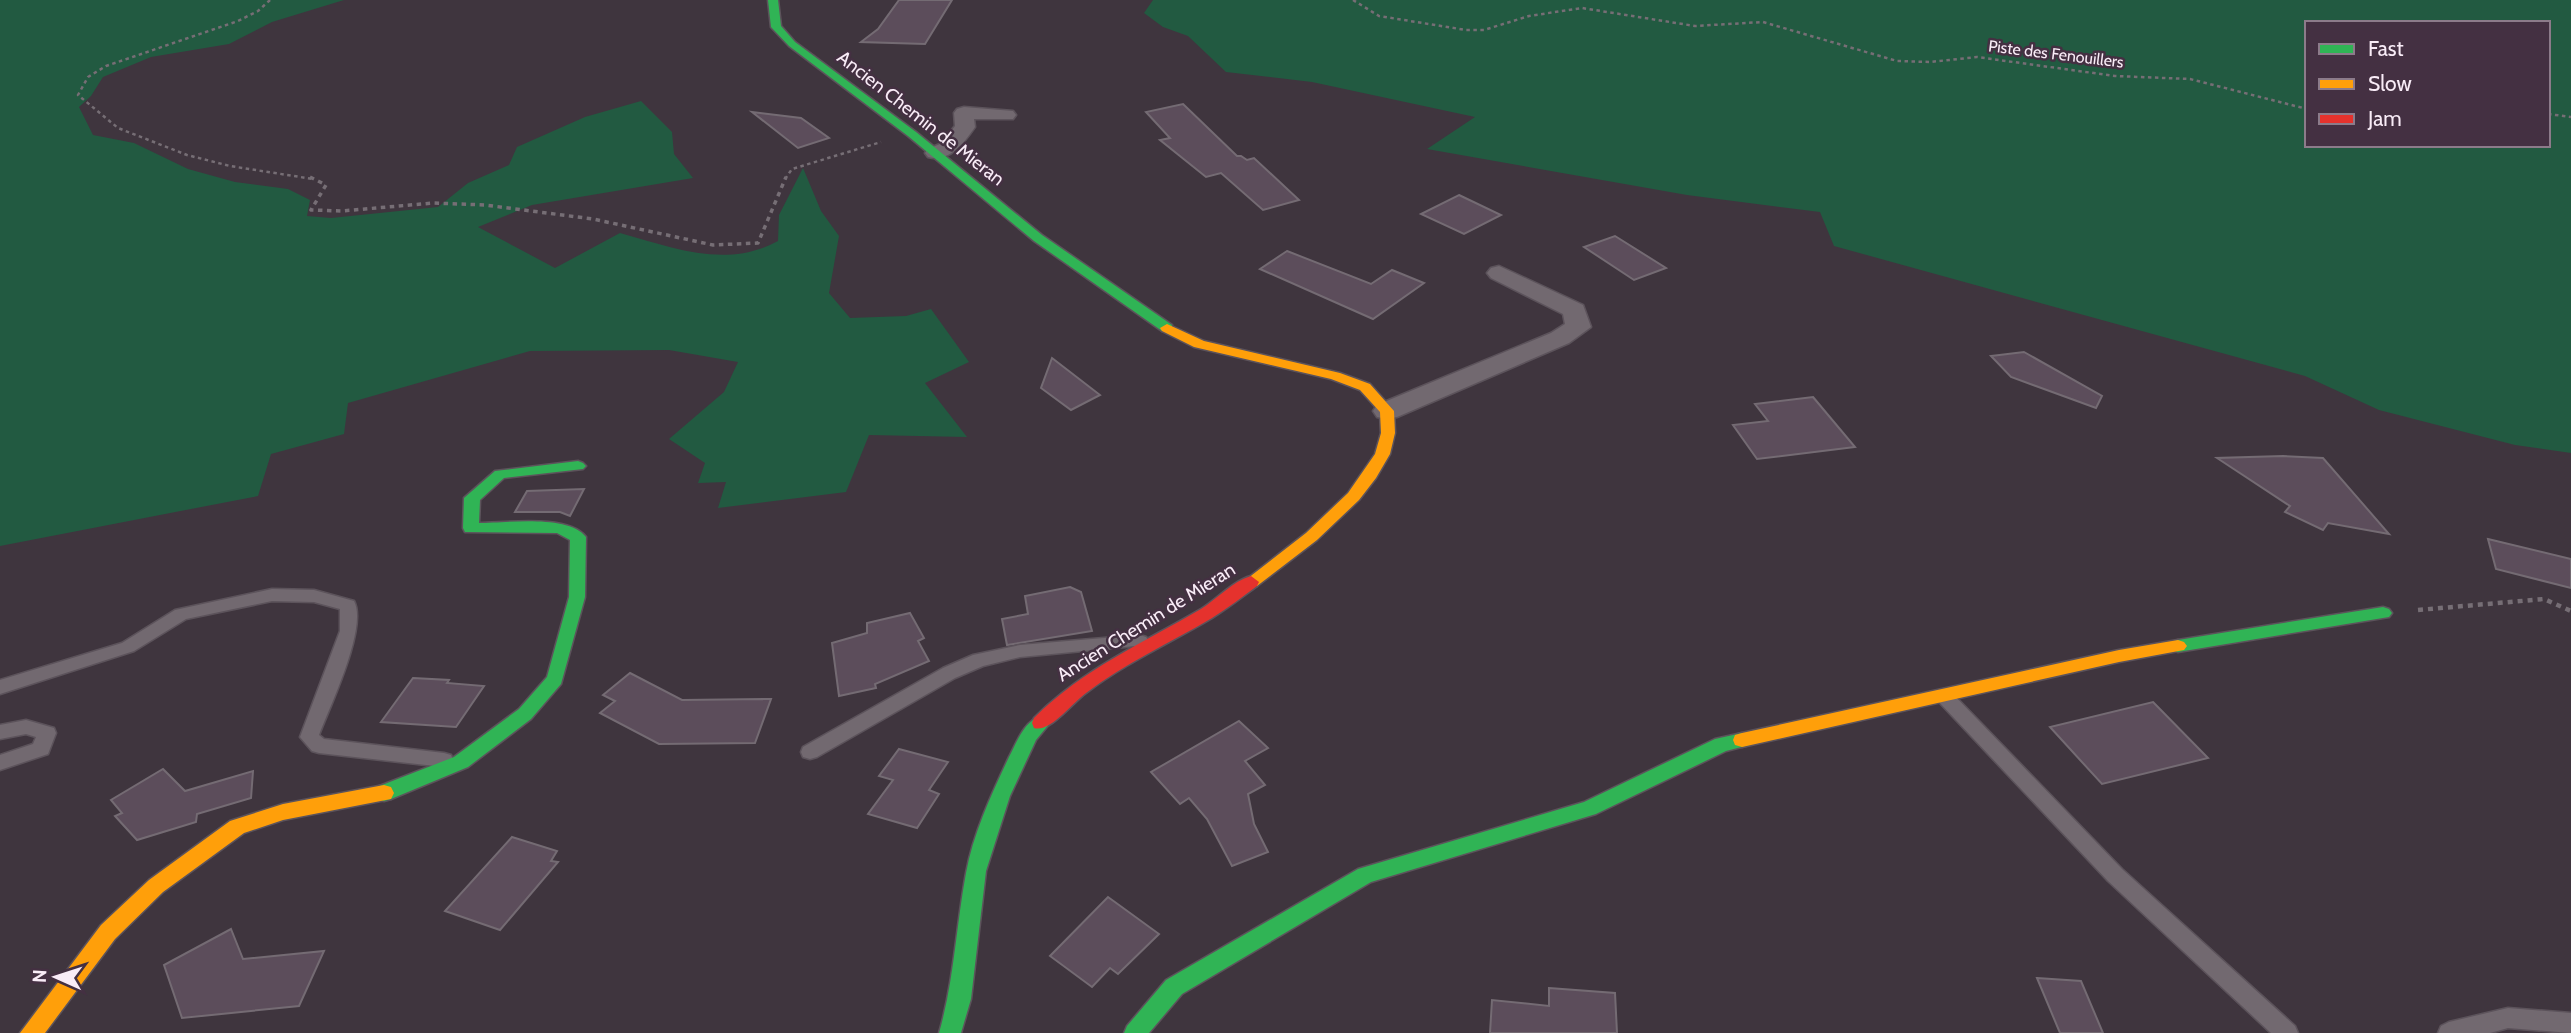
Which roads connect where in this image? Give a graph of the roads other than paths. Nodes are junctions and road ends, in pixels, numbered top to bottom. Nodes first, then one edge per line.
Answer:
1 (773, 0) edge
2 (1006, 115) dead end
3 (935, 153) junction
4 (1499, 273) dead end
5 (1387, 411) junction
6 (578, 466) dead end
7 (2383, 613) road end
8 (1154, 643) junction
9 (0, 687) edge
10 (1944, 695) junction
11 (0, 732) edge
12 (810, 752) dead end
13 (461, 762) junction
14 (0, 763) edge
15 (2571, 1023) edge
16 (32, 1033) edge
17 (950, 1033) edge
18 (1135, 1033) edge
19 (2287, 1033) edge
20 (2449, 1033) edge

1 - 3 street, Ancien Chemin de Mieran
2 - 3 street
3 - 5 street, Ancien Chemin de Mieran
4 - 5 street
5 - 8 street, Ancien Chemin de Mieran
6 - 13 street
7 - 10 street
8 - 12 lane
8 - 17 street, Ancien Chemin de Mieran
9 - 13 lane
10 - 18 street
10 - 19 lane
11 - 14 lane
13 - 16 street
15 - 20 lane

